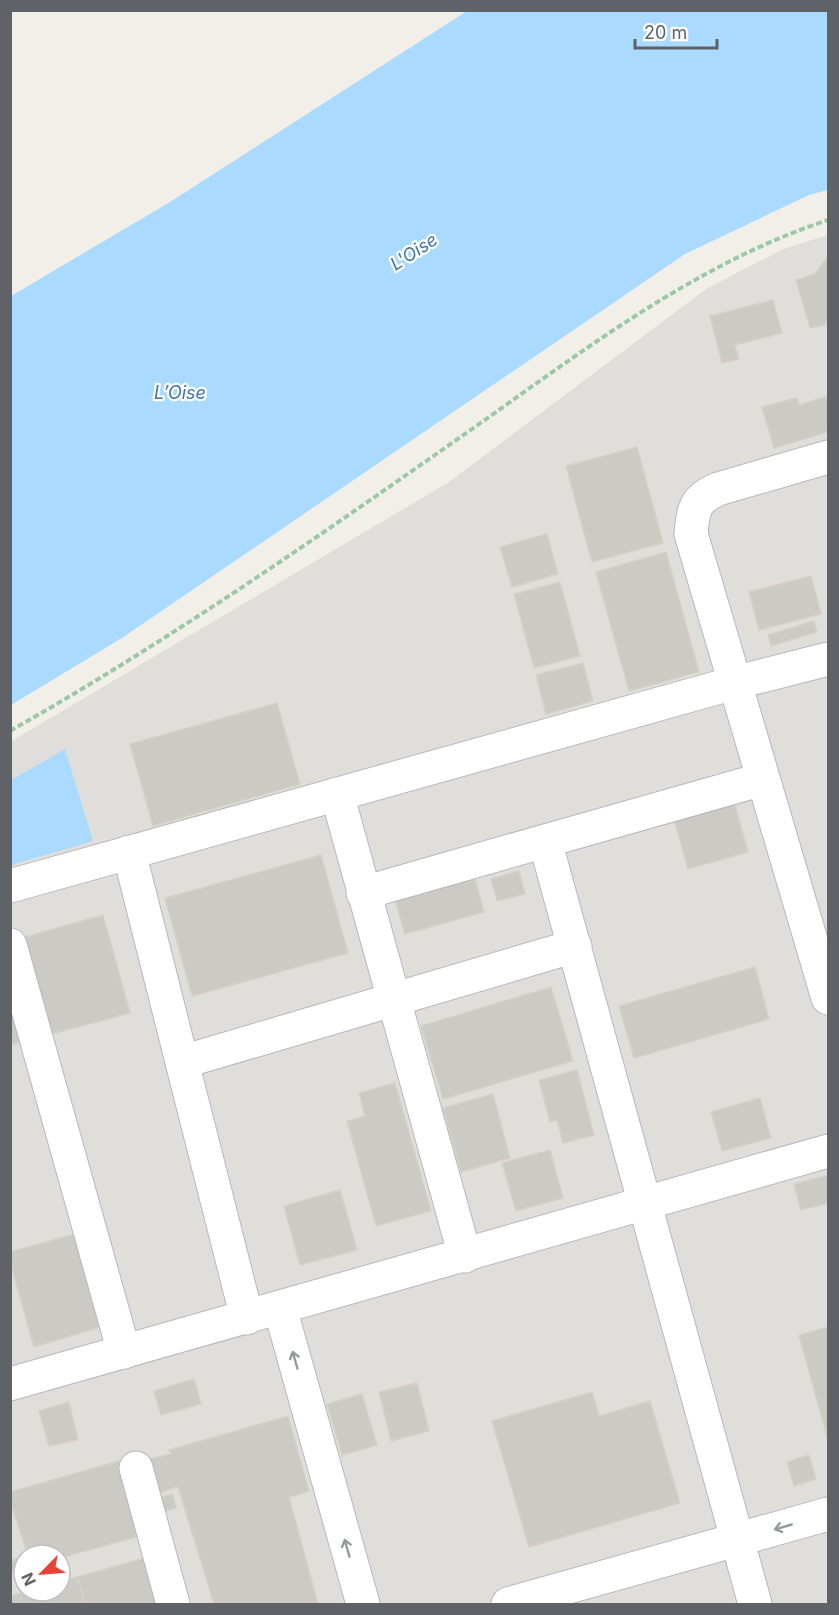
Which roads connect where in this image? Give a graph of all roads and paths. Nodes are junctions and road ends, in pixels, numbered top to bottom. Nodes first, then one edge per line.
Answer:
1 (828, 220) edge
2 (828, 456) edge
3 (828, 659) edge
4 (734, 683) junction
5 (10, 731) edge
6 (763, 779) junction
7 (338, 794) junction
8 (545, 841) junction
9 (129, 852) junction
10 (10, 886) edge
11 (363, 893) junction
12 (10, 945) edge
13 (575, 946) junction
14 (828, 999) edge
15 (393, 1000) junction
16 (182, 1062) junction
17 (828, 1151) edge
18 (646, 1203) junction
19 (465, 1256) junction
20 (280, 1308) junction
21 (247, 1318) junction
22 (124, 1352) junction
23 (10, 1384) edge
24 (136, 1468) dead end
25 (828, 1514) edge
26 (737, 1539) junction
27 (173, 1605) edge
28 (363, 1605) edge
29 (508, 1605) edge
30 (755, 1605) edge

1 - 5 path
2 - 4 lane
3 - 4 lane
4 - 6 lane
4 - 7 lane
6 - 8 lane
6 - 14 lane
7 - 9 lane
7 - 11 lane
8 - 11 lane
8 - 13 lane
9 - 10 lane
9 - 16 lane
11 - 15 lane
12 - 22 lane
13 - 15 lane
13 - 18 lane
15 - 16 lane
15 - 19 lane
16 - 21 lane
17 - 18 lane
18 - 19 lane
18 - 26 lane
19 - 20 lane
20 - 21 lane
28 -> 20 lane
21 - 22 lane
22 - 23 lane
24 - 27 lane
25 -> 26 lane
26 - 29 lane
26 - 30 lane

